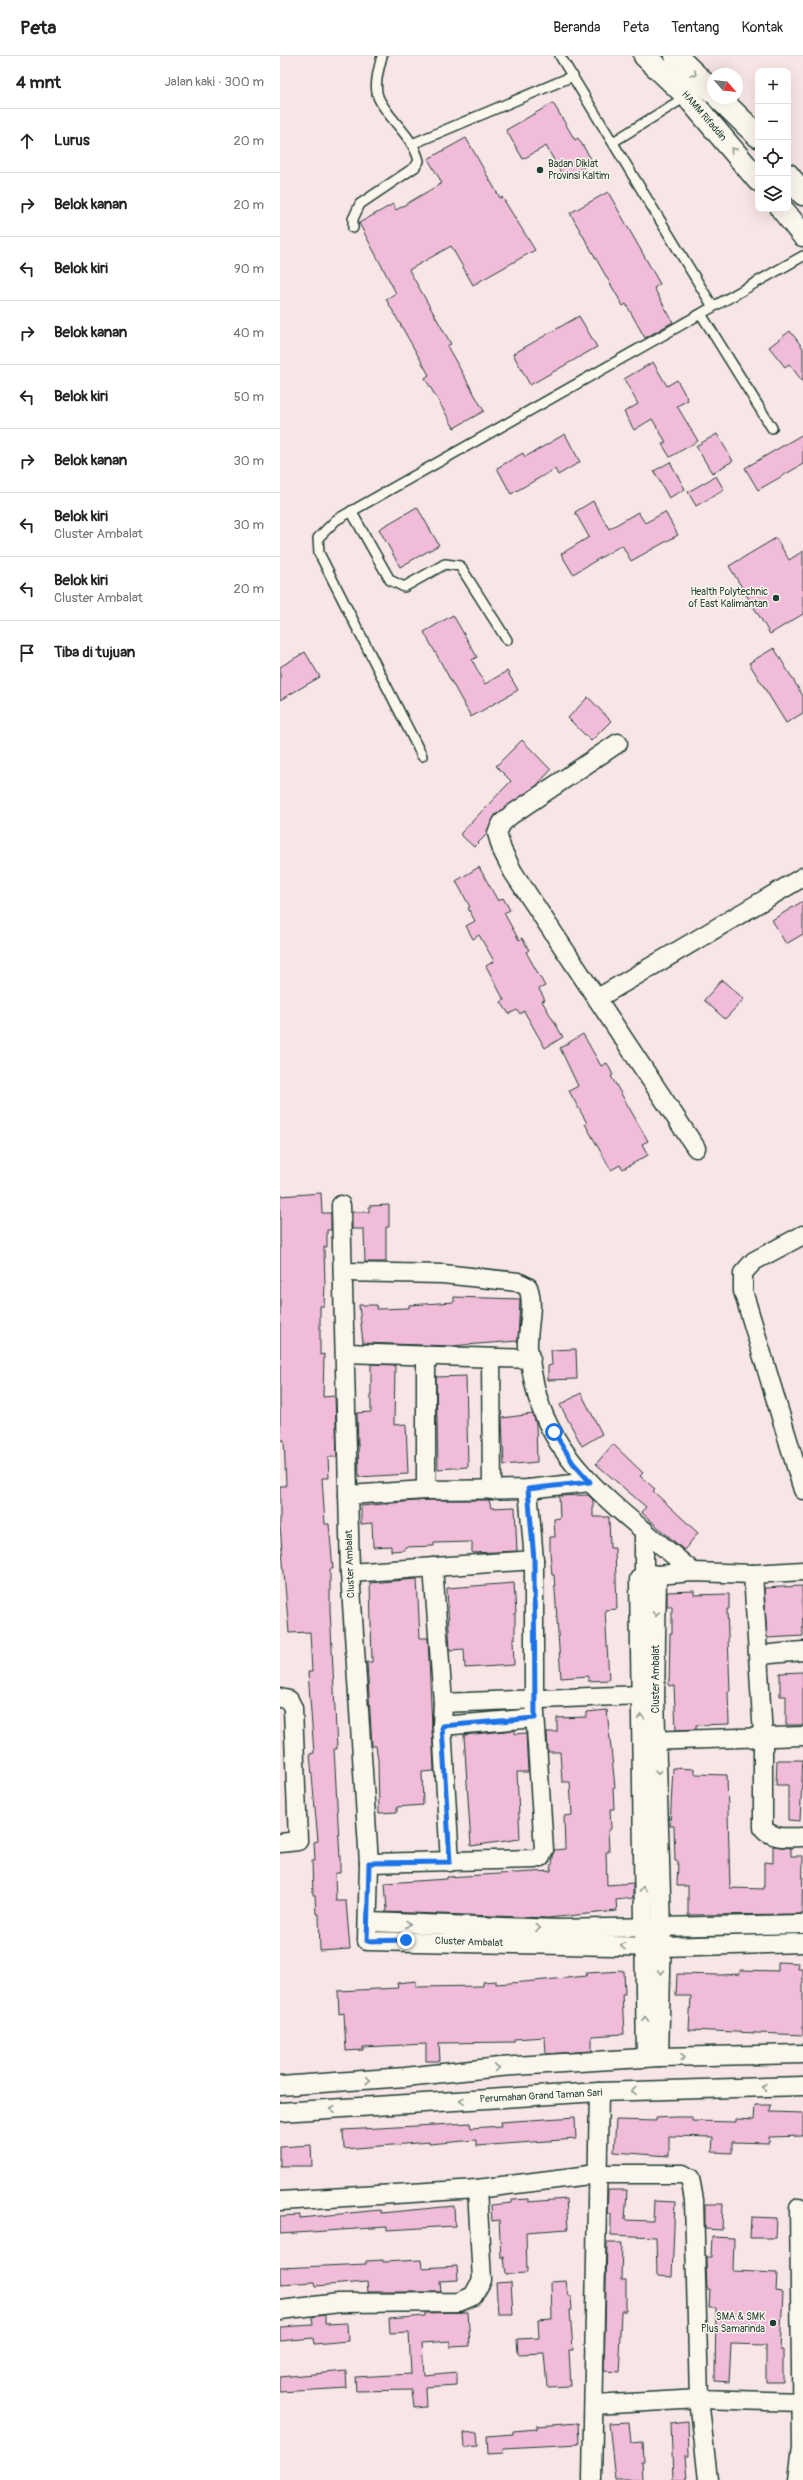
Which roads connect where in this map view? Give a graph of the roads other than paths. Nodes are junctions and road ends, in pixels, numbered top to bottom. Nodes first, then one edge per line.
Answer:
1 (382, 56) edge
2 (560, 56) edge
3 (645, 56) edge
4 (676, 56) edge
5 (573, 76) junction
6 (707, 86) edge
7 (687, 96) junction
8 (726, 104) edge
9 (755, 133) edge
10 (613, 142) junction
11 (412, 144) junction
12 (755, 176) edge
13 (789, 176) edge
14 (803, 194) edge
15 (784, 212) edge
16 (353, 228) dead end
17 (803, 235) edge
18 (803, 256) edge
19 (713, 307) junction
20 (700, 314) junction
21 (772, 428) dead end
22 (351, 511) junction
23 (507, 640) dead end
24 (618, 743) dead end
25 (422, 756) dead end
26 (803, 878) edge
27 (598, 998) junction
28 (696, 1148) dead end
29 (341, 1205) dead end
30 (803, 1235) edge
31 (343, 1272) junction
32 (344, 1354) junction
33 (426, 1356) junction
34 (491, 1358) junction
35 (531, 1359) junction
36 (590, 1482) junction
37 (528, 1489) junction
38 (426, 1490) junction
39 (492, 1490) junction
40 (803, 1490) edge
41 (348, 1495) junction
42 (644, 1530) junction
43 (534, 1560) junction
44 (434, 1567) junction
45 (803, 1571) edge
46 (350, 1572) junction
47 (693, 1572) junction
48 (651, 1574) junction
49 (753, 1574) junction
50 (803, 1651) edge
51 (760, 1654) junction
52 (641, 1695) junction
53 (280, 1698) edge
54 (534, 1698) junction
55 (443, 1702) junction
56 (535, 1718) junction
57 (287, 1724) edge
58 (442, 1726) junction
59 (763, 1736) junction
60 (803, 1736) edge
61 (649, 1741) junction
62 (803, 1837) edge
63 (280, 1843) edge
64 (450, 1862) junction
65 (369, 1863) junction
66 (369, 1922) junction
67 (803, 1924) edge
68 (644, 1928) junction
69 (662, 1928) junction
70 (803, 1943) edge
71 (644, 1947) junction
72 (662, 1947) junction
73 (803, 2054) edge
74 (653, 2058) junction
75 (280, 2086) edge
76 (803, 2086) edge
77 (599, 2092) junction
78 (280, 2112) edge
79 (597, 2174) junction
80 (477, 2188) junction
81 (280, 2201) edge
82 (799, 2208) dead end
83 (280, 2310) edge
84 (699, 2399) junction
85 (802, 2402) edge
86 (594, 2405) junction
87 (592, 2480) edge
88 (708, 2480) edge
89 (798, 2480) edge

1 - 11 lane
2 - 5 lane
3 - 7 main road, HAMM Rifaddin
4 -> 6 main road, HAMM Rifaddin
5 - 10 lane
5 - 11 lane
7 - 10 lane
12 -> 7 main road, HAMM Rifaddin
8 - 9 main road
10 - 19 lane
11 - 16 lane
13 - 14 main road
15 - 17 main road
18 - 19 lane
19 - 20 lane
20 - 21 lane
20 - 22 lane
22 - 23 lane
22 - 25 lane
24 - 27 street
26 - 27 street
27 - 28 street
29 - 31 street, Cluster Ambalat
30 - 40 street
31 - 32 street, Cluster Ambalat
31 - 35 street
32 - 33 street
32 - 41 street, Cluster Ambalat
33 - 34 street
33 - 38 street
34 - 35 street
34 - 39 street
35 - 36 street
36 - 37 street
36 - 42 street
37 - 39 street
37 - 43 street
38 - 39 street
38 - 41 street
41 - 46 street, Cluster Ambalat
42 - 47 street
42 - 48 street
43 - 44 street
43 - 54 street
44 - 46 street
44 - 55 street
45 - 49 street
46 - 65 street, Cluster Ambalat
47 - 48 street
47 - 49 street
48 - 52 street
48 -> 61 street, Cluster Ambalat
49 - 51 street
50 - 51 street
51 - 59 street
52 - 54 street
61 -> 52 street
53 - 57 street
54 - 55 street
54 - 56 street
55 - 58 street
56 - 58 street
56 - 64 street
57 - 63 street
58 - 64 street
59 - 60 street
59 - 61 street
59 - 62 street
68 -> 61 street
61 -> 69 street, Cluster Ambalat
64 - 65 street
65 - 66 street, Cluster Ambalat
66 -> 68 street, Cluster Ambalat
71 -> 66 street, Cluster Ambalat
67 - 69 street, Cluster Ambalat
68 - 69 street, Cluster Ambalat
68 - 71 street
69 - 72 street, Cluster Ambalat
70 - 72 street, Cluster Ambalat
71 - 72 street, Cluster Ambalat
74 -> 71 street
72 -> 74 street, Cluster Ambalat
74 -> 73 street
75 -> 74 street
76 -> 77 street, Perumahan Grand Taman Sari
77 -> 78 street, Perumahan Grand Taman Sari
77 - 79 street
79 - 80 street
79 - 84 street
79 - 86 street
80 - 81 street
80 - 83 street
82 - 85 street
84 - 85 street
84 - 86 street
84 - 88 street
85 - 89 street
86 - 87 street

